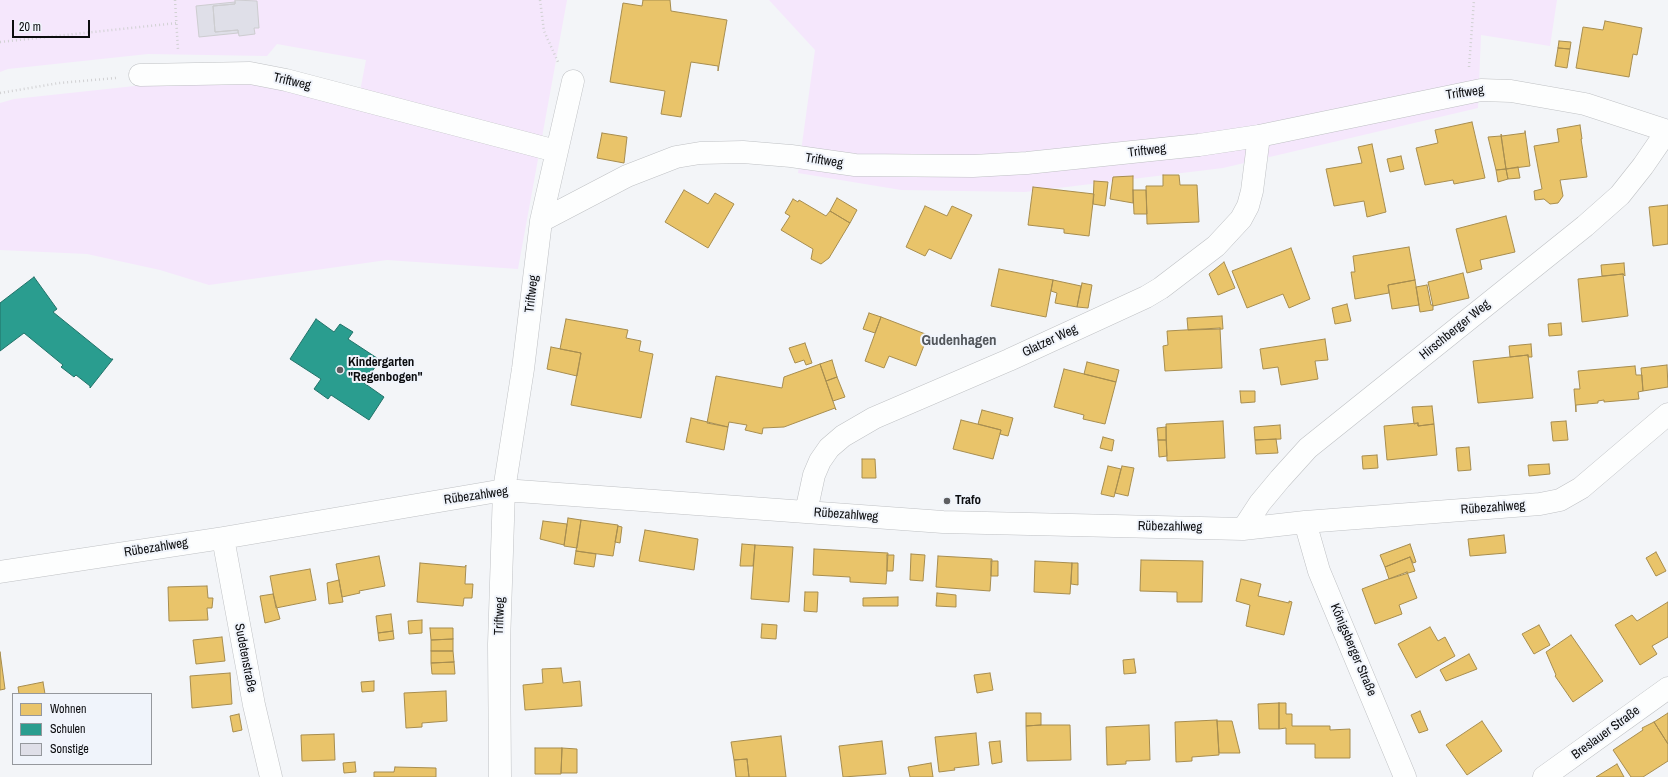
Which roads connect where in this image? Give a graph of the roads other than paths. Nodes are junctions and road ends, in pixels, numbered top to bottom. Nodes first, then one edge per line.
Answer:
1 (140, 76) road end
2 (574, 81) road end
3 (1667, 131) edge
4 (1259, 136) junction
5 (556, 151) junction
6 (541, 221) junction
7 (1668, 414) edge
8 (504, 490) junction
9 (806, 512) junction
10 (1305, 522) junction
11 (1243, 529) junction
12 (223, 538) junction
13 (0, 572) edge
14 (1668, 688) edge
15 (271, 777) edge
16 (500, 777) edge
17 (1405, 777) edge
18 (1544, 777) edge

1 - 5 street, Triftweg
2 - 5 street
3 - 4 street, Triftweg
3 - 11 street, Hirschberger Weg
4 - 6 street, Triftweg
4 - 9 street, Glatzer Weg
5 - 6 street
6 - 8 street, Triftweg
7 - 10 street, Rübezahlweg
8 - 9 street, Rübezahlweg
8 - 12 street, Rübezahlweg
8 - 16 street, Triftweg
9 - 11 street, Rübezahlweg
10 - 11 street, Rübezahlweg
10 - 17 street, Königsberger Straße
12 - 13 street, Rübezahlweg
12 - 15 street, Sudetenstraße
14 - 18 street, Breslauer Straße

